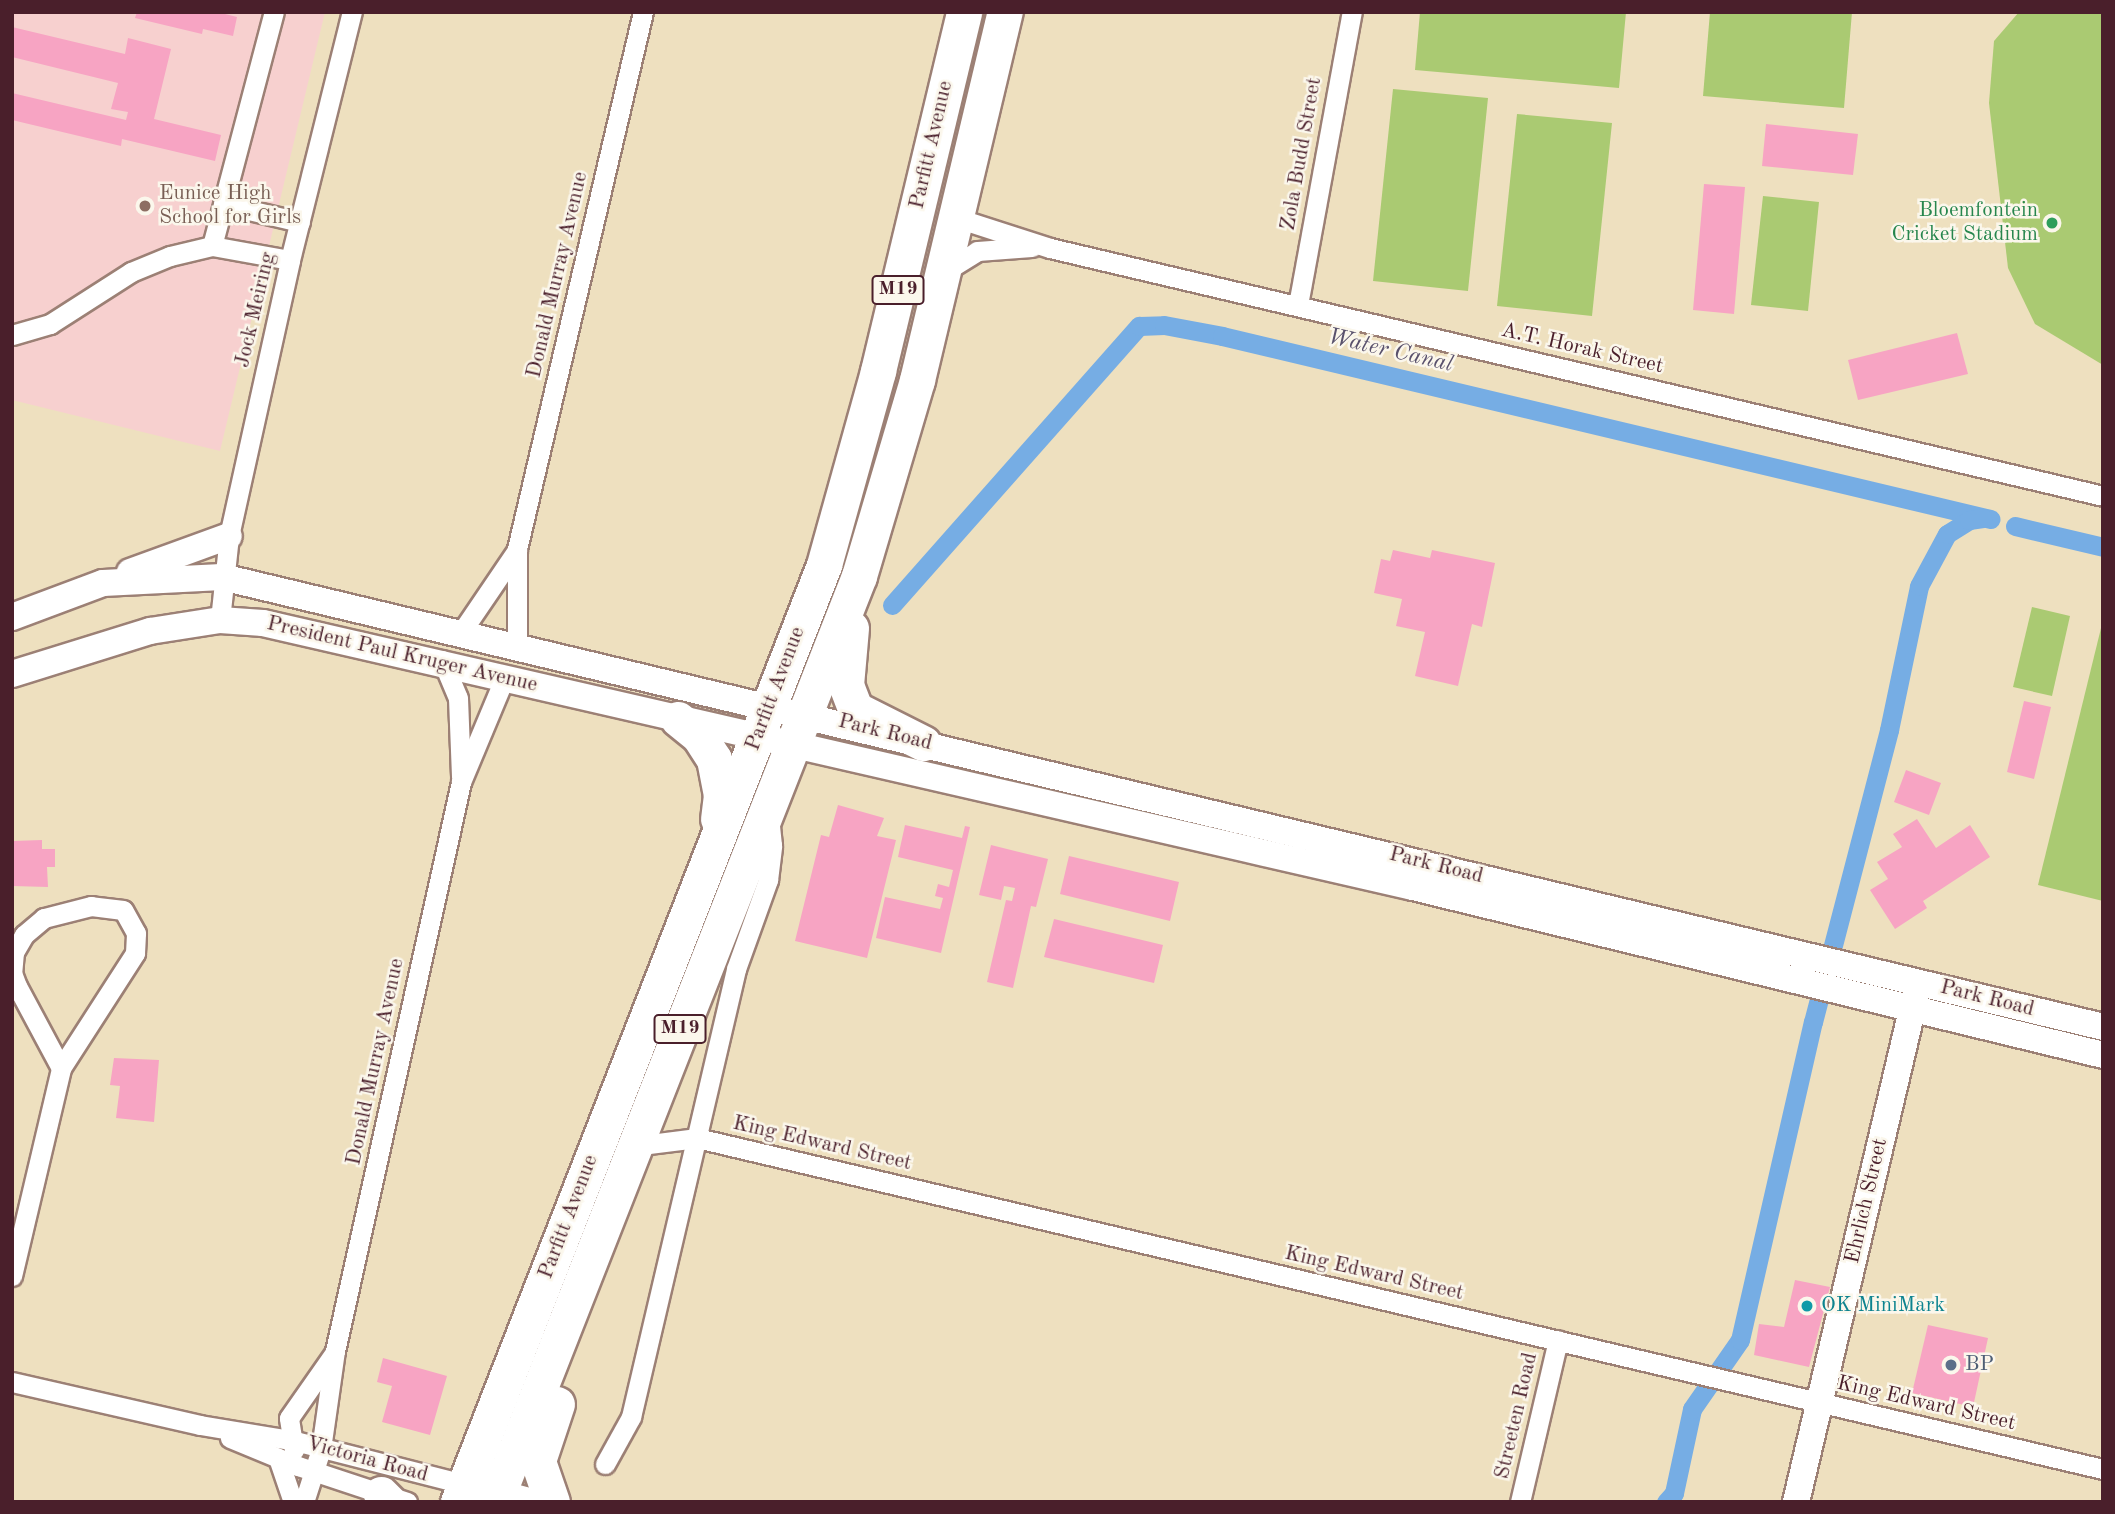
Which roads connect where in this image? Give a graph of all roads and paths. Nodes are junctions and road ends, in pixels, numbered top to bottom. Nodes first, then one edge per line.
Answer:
1 (274, 12) edge
2 (352, 12) edge
3 (643, 12) edge
4 (964, 12) edge
5 (999, 12) edge
6 (1005, 12) edge
7 (1352, 12) edge
8 (929, 157) junction
9 (223, 204) junction
10 (957, 218) junction
11 (300, 222) junction
12 (212, 246) junction
13 (1050, 248) junction
14 (290, 260) junction
15 (944, 272) junction
16 (1298, 305) junction
17 (12, 335) edge
18 (862, 435) junction
19 (2103, 496) edge
20 (229, 536) junction
21 (517, 549) junction
22 (859, 576) junction
23 (222, 577) junction
24 (103, 583) junction
25 (12, 617) edge
26 (220, 620) junction
27 (460, 634) junction
28 (517, 645) junction
29 (442, 660) junction
30 (12, 674) edge
31 (504, 678) junction
32 (678, 719) junction
33 (763, 721) junction
34 (799, 729) junction
35 (923, 743) junction
36 (461, 782) junction
37 (768, 807) junction
38 (715, 844) junction
39 (1919, 982) junction
40 (1912, 1008) junction
41 (2103, 1027) edge
42 (2103, 1055) edge
43 (61, 1068) junction
44 (697, 1138) junction
45 (634, 1146) junction
46 (612, 1202) junction
47 (12, 1276) edge
48 (1558, 1340) junction
49 (335, 1351) junction
50 (12, 1382) edge
51 (1821, 1402) junction
52 (200, 1425) junction
53 (291, 1440) junction
54 (321, 1449) junction
55 (278, 1458) junction
56 (605, 1464) dead end
57 (307, 1469) junction
58 (2103, 1469) edge
59 (461, 1493) edge
60 (496, 1497) edge
61 (392, 1499) edge
62 (293, 1502) edge
63 (303, 1502) edge
64 (533, 1502) edge
65 (552, 1502) edge
66 (1520, 1502) edge
67 (1796, 1502) edge

1 - 9 street
2 - 11 street, Jock Meiring
3 - 21 street, Donald Murray Avenue
4 - 8 highway, Parfitt Avenue / M19
5 - 8 highway
6 - 10 highway, Parfitt Avenue / M19
7 - 16 street, Zola Budd Street
8 - 18 highway, Parfitt Avenue / M19
9 - 11 street
9 - 12 street
10 - 13 street, A.T. Horak Street
10 - 15 highway, Parfitt Avenue / M19
10 - 18 highway
11 - 14 street, Jock Meiring
12 - 14 street
12 - 17 street
13 - 15 street, A.T. Horak Street
13 - 16 street, A.T. Horak Street
14 - 20 street, Jock Meiring
15 - 22 highway, Parfitt Avenue / M19
16 - 19 street, A.T. Horak Street
18 - 33 highway, Parfitt Avenue / M19
20 - 23 street, Jock Meiring
20 - 24 street
21 - 27 street, Donald Murray Avenue
21 - 28 street, Donald Murray Avenue
22 - 34 highway, Parfitt Avenue / M19
22 - 35 highway
23 - 24 street, President Paul Kruger Avenue
23 - 26 street, Jock Meiring
23 - 27 street, President Paul Kruger Avenue
24 - 25 street, President Paul Kruger Avenue
26 - 29 street, President Paul Kruger Avenue
26 - 30 street, President Paul Kruger Avenue
27 - 28 street, President Paul Kruger Avenue
28 - 33 street, President Paul Kruger Avenue
29 - 31 street, President Paul Kruger Avenue
29 - 36 street, Donald Murray Avenue
31 - 32 street, President Paul Kruger Avenue
31 - 36 street, Donald Murray Avenue
32 - 33 street, President Paul Kruger Avenue
32 - 38 highway
33 - 34 street, President Paul Kruger Avenue
33 - 38 highway, Parfitt Avenue / M19
34 - 35 street, Park Road
34 - 37 highway, Parfitt Avenue / M19
34 - 40 street, Park Road
35 - 39 street, Park Road
36 - 49 street, Donald Murray Avenue
37 - 44 street, Parfitt Avenue
37 - 45 highway, Parfitt Avenue / M19
38 - 59 highway, Parfitt Avenue / M19
39 - 40 street, Ehrlich Street
39 - 41 street, Park Road
40 - 42 street, Park Road
40 - 51 street, Ehrlich Street
43 - 43 street
43 - 47 street
44 - 45 street, King Edward Street
44 - 48 street, King Edward Street
44 - 56 street, Parfitt Avenue
45 - 46 highway, Parfitt Avenue / M19
46 - 60 highway, Parfitt Avenue / M19
46 - 65 highway
48 - 51 street, King Edward Street
48 - 66 street, Streeten Road
49 - 53 street, Donald Murray Avenue
49 - 54 street, Donald Murray Avenue
50 - 52 street, Victoria Road
51 - 58 street, King Edward Street
51 - 67 street, Ehrlich Street
52 - 53 street, Victoria Road
52 - 55 street, Victoria Road
53 - 54 street, Victoria Road
53 - 57 street, Donald Murray Avenue
54 - 57 street, Donald Murray Avenue
54 - 59 street, Victoria Road
55 - 57 street, Victoria Road
55 - 62 street
57 - 61 street, Victoria Road
57 - 63 street, Donald Murray Avenue
59 - 60 street, Victoria Road
60 - 64 street, Victoria Road

